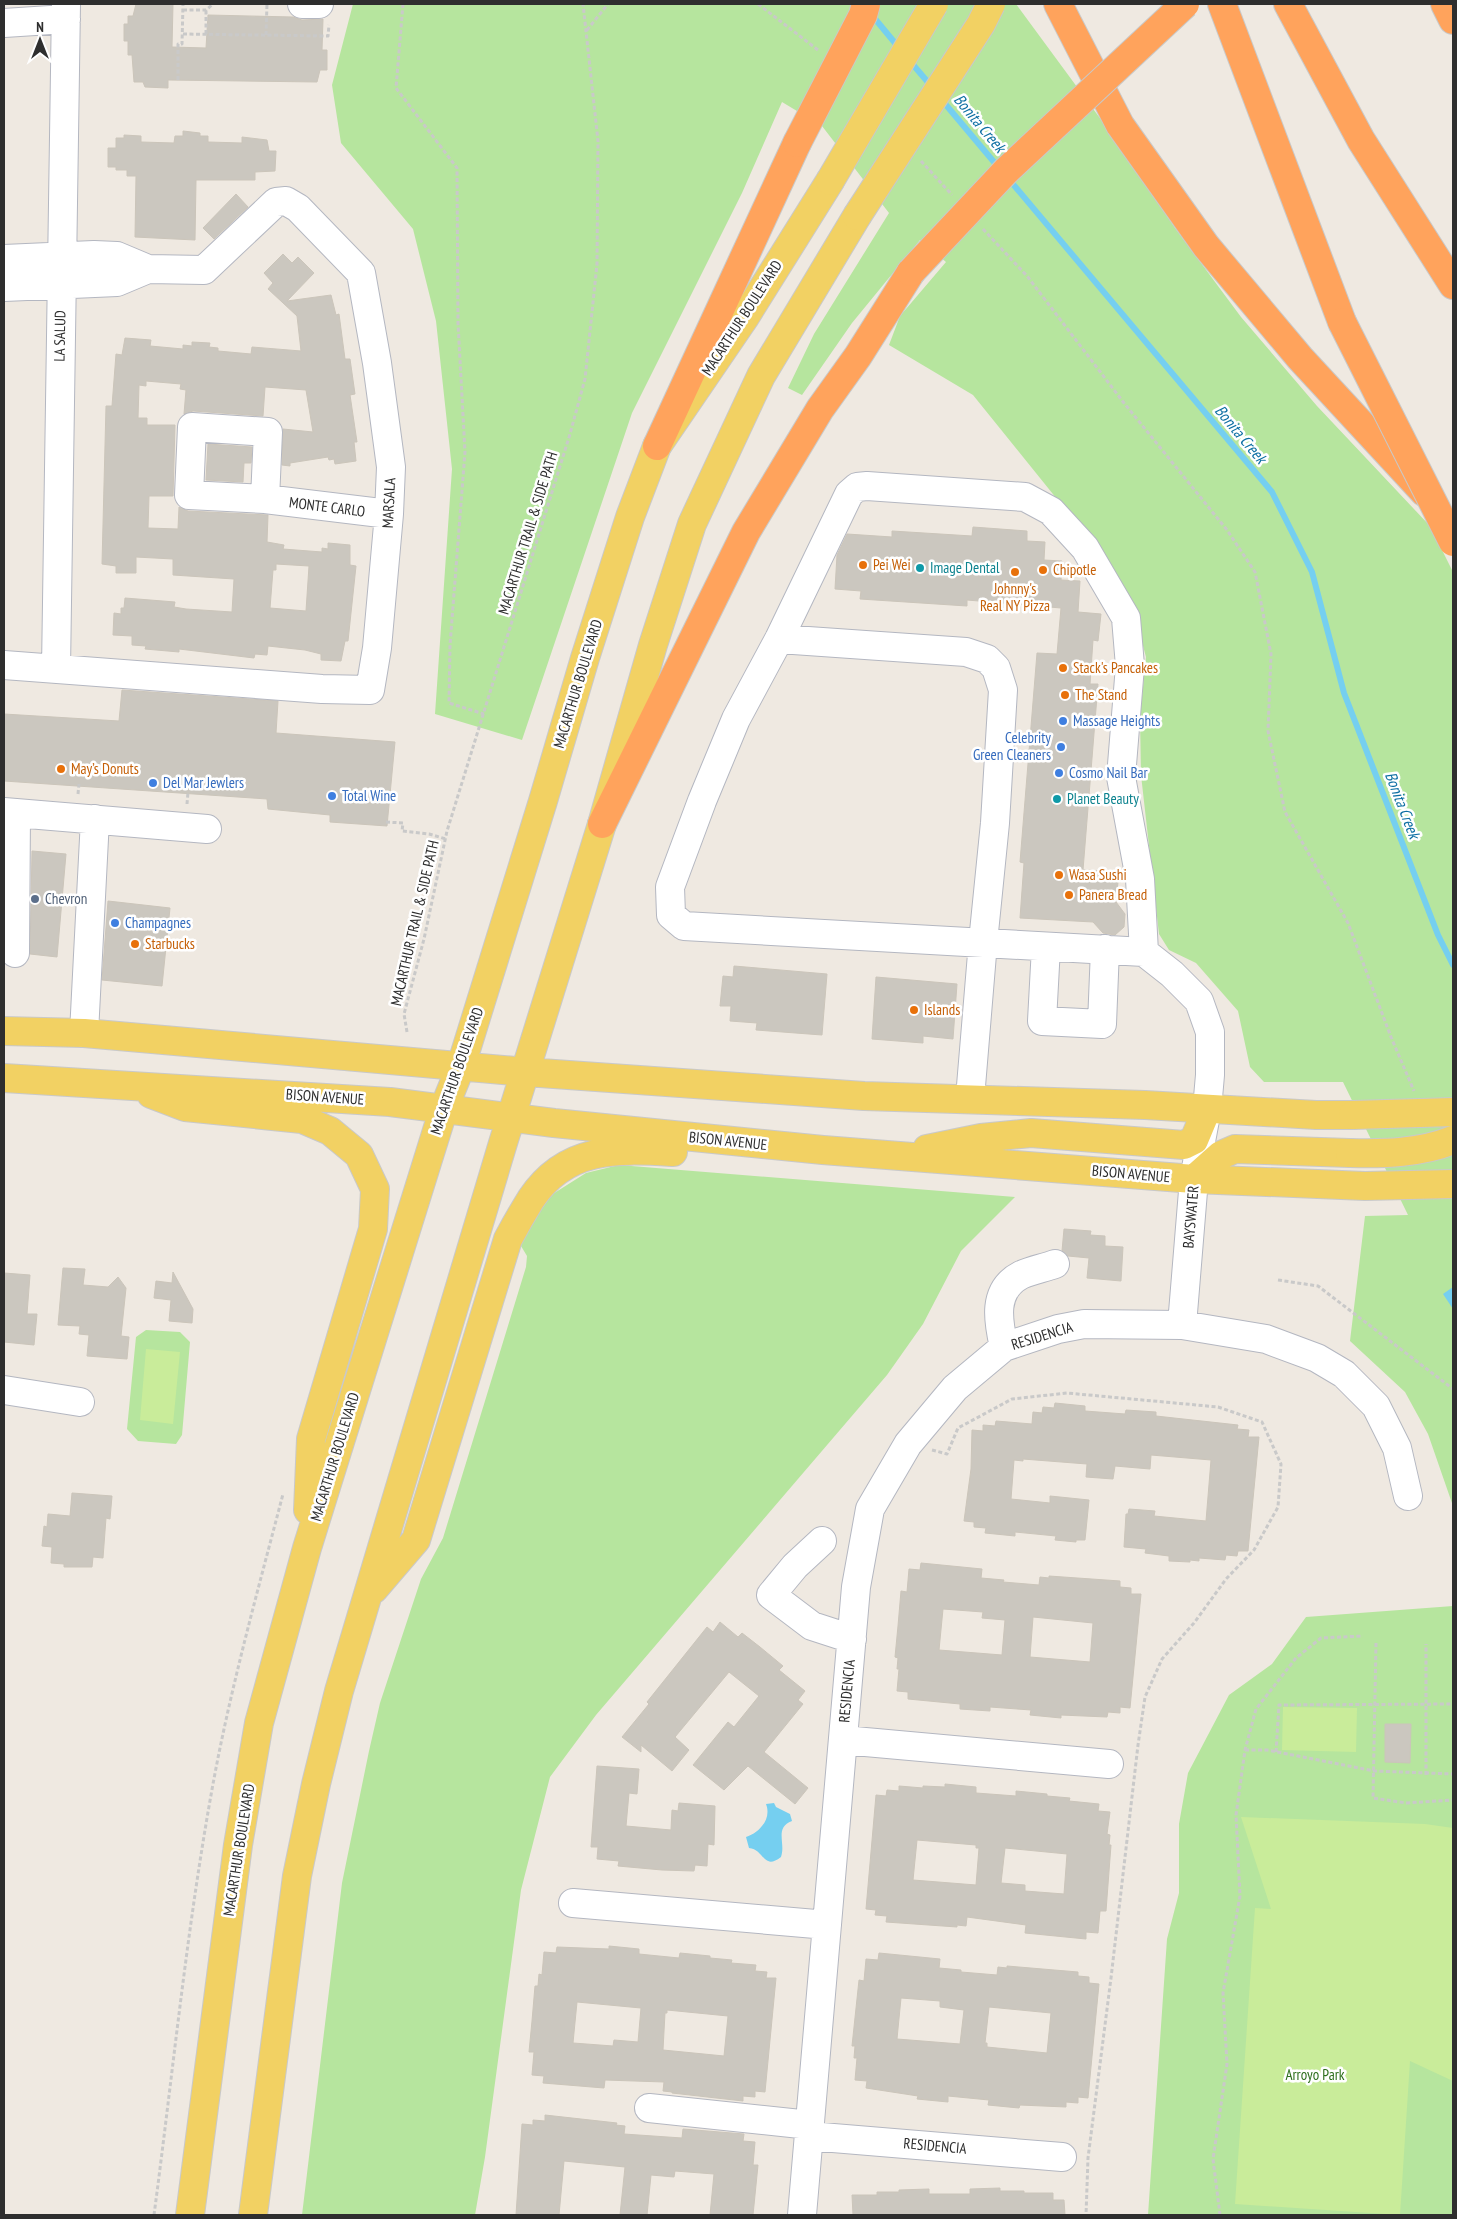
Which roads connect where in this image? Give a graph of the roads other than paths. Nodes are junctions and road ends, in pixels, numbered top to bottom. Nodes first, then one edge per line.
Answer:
1 (302, 4) edge
2 (318, 4) edge
3 (866, 4) edge
4 (934, 4) edge
5 (992, 4) edge
6 (1058, 4) edge
7 (1185, 4) edge
8 (1222, 4) edge
9 (1288, 4) edge
10 (1445, 4) edge
11 (66, 11) edge
12 (1453, 20) edge
13 (4, 23) edge
14 (62, 256) junction
15 (4, 259) edge
16 (148, 269) junction
17 (61, 286) junction
18 (1453, 286) edge
19 (4, 287) edge
20 (657, 446) junction
21 (265, 499) dead end
22 (389, 514) junction
23 (1453, 524) edge
24 (1453, 542) edge
25 (778, 638) junction
26 (4, 665) edge
27 (56, 669) junction
28 (10, 812) edge
29 (95, 819) junction
30 (602, 824) junction
31 (207, 829) dead end
32 (983, 942) junction
33 (1046, 946) junction
34 (1106, 949) junction
35 (1144, 952) junction
36 (15, 953) dead end
37 (4, 1031) edge
38 (84, 1034) junction
39 (461, 1066) junction
40 (526, 1072) junction
41 (4, 1078) edge
42 (124, 1084) junction
43 (970, 1098) junction
44 (444, 1108) junction
45 (1207, 1109) junction
46 (1453, 1112) edge
47 (511, 1118) junction
48 (1453, 1140) edge
49 (823, 1150) junction
50 (895, 1156) junction
51 (1194, 1179) junction
52 (1453, 1184) edge
53 (1054, 1264) dead end
54 (1182, 1325) junction
55 (1004, 1347) junction
56 (4, 1390) edge
57 (80, 1402) dead end
58 (1408, 1496) dead end
59 (822, 1541) dead end
60 (307, 1548) junction
61 (369, 1596) junction
62 (852, 1639) junction
63 (843, 1740) junction
64 (1109, 1764) dead end
65 (573, 1903) dead end
66 (827, 1925) junction
67 (649, 2108) dead end
68 (810, 2130) junction
69 (1062, 2157) dead end
70 (190, 2215) edge
71 (253, 2215) edge
72 (802, 2215) edge

1 - 2 street
3 - 20 highway, bridge
4 - 20 main road, MACARTHUR BOULEVARD, bridge
5 - 30 main road, bridge
6 - 23 highway
7 - 30 highway, bridge
8 - 24 highway, bridge
9 - 18 highway
10 - 12 highway
11 - 13 street
11 - 14 street, LA SALUD
14 - 15 street, MARSALA
14 - 16 street, MARSALA
14 - 17 street, LA SALUD
16 - 17 street, MARSALA
16 - 22 street, MARSALA
17 - 19 street, MARSALA
17 - 27 street, LA SALUD
20 - 39 main road, MACARTHUR BOULEVARD
21 - 22 street, MONTE CARLO
22 - 27 street, MARSALA
25 - 32 street
25 - 32 street
25 - 35 street
26 - 27 street
28 - 29 street
28 - 36 street
29 - 31 street
29 - 38 street
30 - 40 main road
32 - 33 street
32 - 43 street
33 - 34 street
33 - 34 street
34 - 35 street
35 - 45 street, BAYSWATER
37 - 38 main road
38 - 39 main road
39 - 40 main road
39 - 44 main road, MACARTHUR BOULEVARD
40 - 43 main road
40 - 47 main road
41 - 42 main road, BISON AVENUE
42 - 44 main road, BISON AVENUE
42 - 60 main road
43 - 45 main road
44 - 47 main road, BISON AVENUE
44 - 60 main road, MACARTHUR BOULEVARD
45 - 46 main road, bridge
45 - 50 main road
45 - 51 street, BAYSWATER
47 - 49 main road, BISON AVENUE
47 - 61 main road
48 - 51 main road, bridge
49 - 50 main road, BISON AVENUE
49 - 61 main road
50 - 51 main road, BISON AVENUE
51 - 52 main road, BISON AVENUE
51 - 54 street, BAYSWATER
53 - 55 street
54 - 55 street, RESIDENCIA
54 - 58 street, RESIDENCIA
55 - 62 street, RESIDENCIA
56 - 57 street
59 - 62 street
60 - 70 main road, MACARTHUR BOULEVARD
61 - 71 main road
62 - 63 street, RESIDENCIA
63 - 64 street, RESIDENCIA
63 - 66 street, RESIDENCIA
65 - 66 street
66 - 68 street, RESIDENCIA
67 - 68 street
68 - 69 street, RESIDENCIA
68 - 72 street, RESIDENCIA

